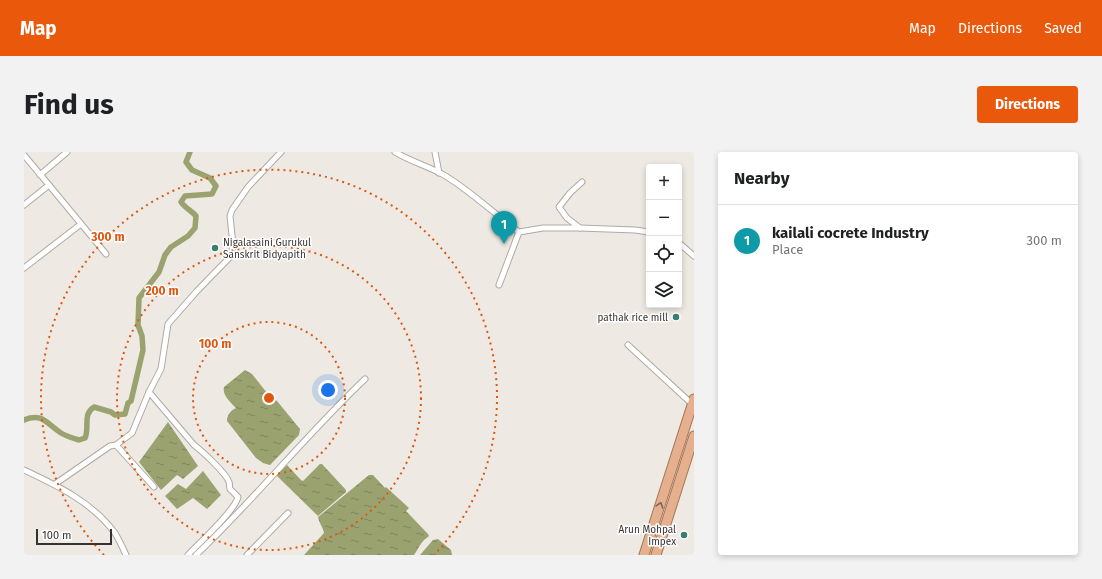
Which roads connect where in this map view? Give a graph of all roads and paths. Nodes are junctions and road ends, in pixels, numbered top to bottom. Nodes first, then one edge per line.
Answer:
1 (68, 152) edge
2 (280, 152) edge
3 (395, 152) edge
4 (435, 152) edge
5 (24, 156) edge
6 (439, 172) junction
7 (40, 175) junction
8 (582, 182) dead end
9 (49, 185) junction
10 (24, 205) edge
11 (81, 224) junction
12 (580, 228) junction
13 (519, 232) junction
14 (646, 232) edge
15 (682, 246) edge
16 (106, 254) dead end
17 (694, 256) edge
18 (24, 268) edge
19 (499, 285) dead end
20 (628, 345) dead end
21 (365, 379) dead end
22 (149, 392) junction
23 (693, 402) edge
24 (694, 436) edge
25 (116, 445) junction
26 (24, 470) edge
27 (55, 484) junction
28 (154, 487) dead end
29 (288, 513) dead end
30 (126, 555) edge
31 (188, 555) edge
32 (196, 555) edge
33 (247, 555) edge
34 (644, 555) edge
35 (656, 555) edge

1 - 7 street
2 - 22 street
3 - 6 street
4 - 6 street
5 - 7 street
6 - 13 street
7 - 9 street
8 - 12 street
9 - 10 street
9 - 11 street
11 - 16 street
11 - 18 street
12 - 13 street
12 - 14 street
13 - 19 street
15 - 17 street
20 - 23 street
21 - 32 street
22 - 25 street
22 - 31 street
34 -> 23 highway
24 - 35 highway
25 - 27 street
25 - 28 street
26 - 27 street
27 - 30 street
29 - 33 street

